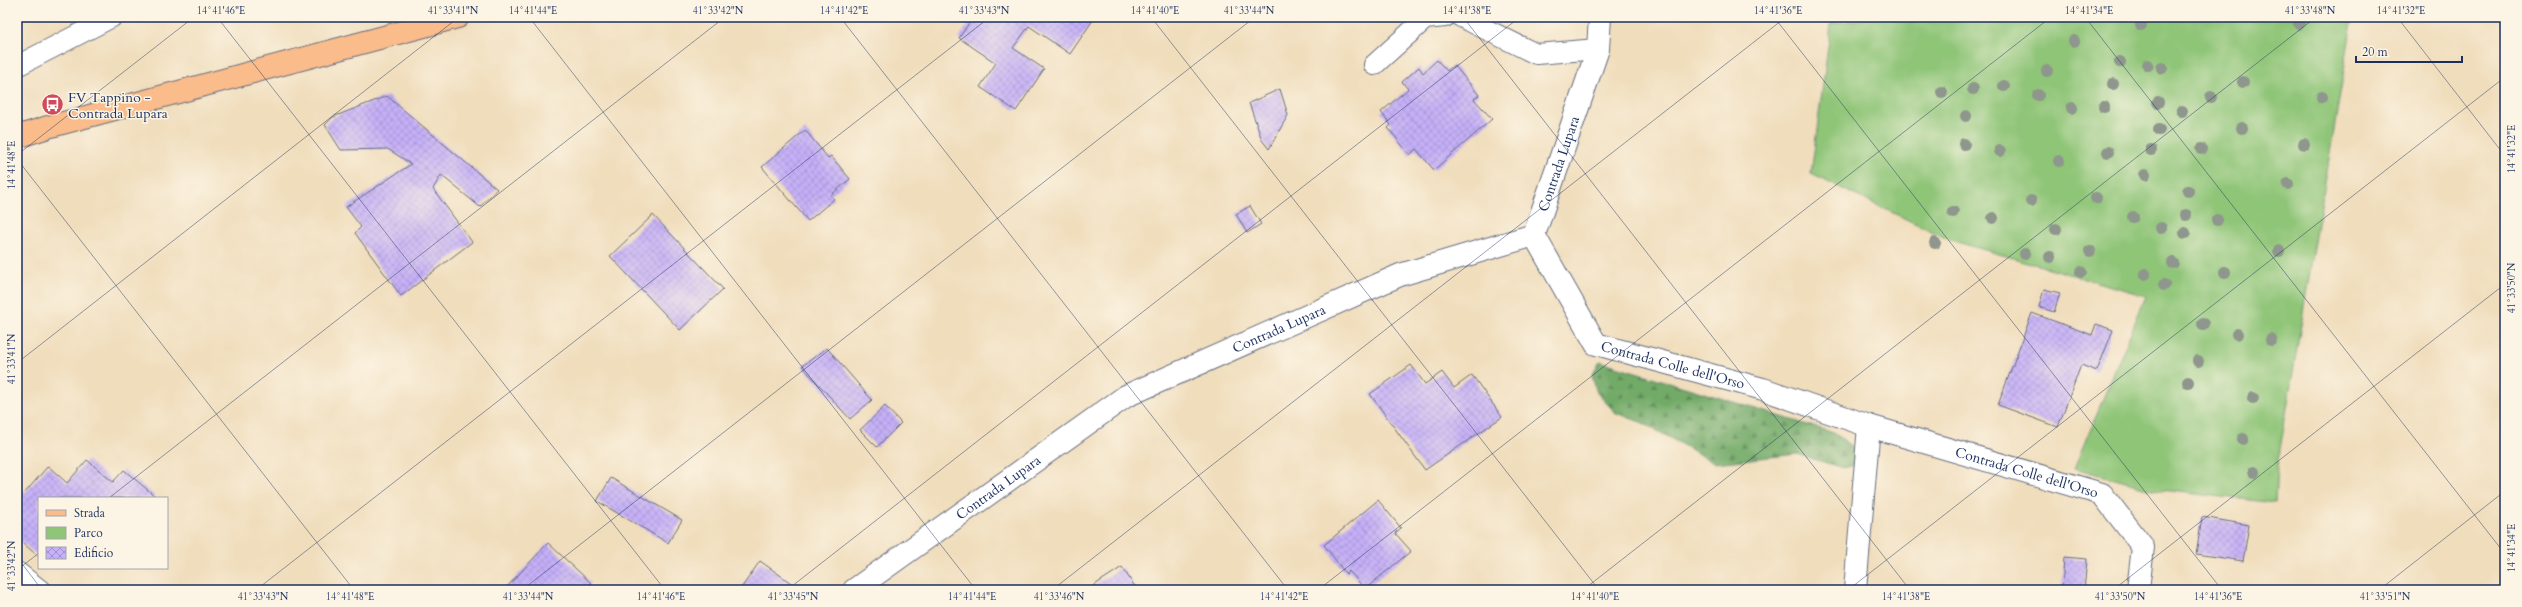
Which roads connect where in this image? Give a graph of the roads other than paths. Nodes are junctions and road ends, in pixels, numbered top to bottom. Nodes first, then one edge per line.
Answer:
1 (112, 17) edge
2 (458, 17) edge
3 (1445, 17) edge
4 (1461, 17) edge
5 (1600, 17) edge
6 (1598, 49) junction
7 (1374, 65) dead end
8 (17, 66) edge
9 (17, 137) edge
10 (1534, 235) junction
11 (1869, 426) junction
12 (17, 572) edge
13 (40, 590) edge
14 (854, 590) edge
15 (1855, 590) edge
16 (2138, 590) edge

1 - 8 lane
2 - 9 main road
3 - 7 lane
4 - 6 lane
5 - 6 street, Contrada Lupara
6 - 10 street, Contrada Lupara
10 - 11 street, Contrada Colle dell'Orso
10 - 14 street, Contrada Lupara
11 - 15 street
11 - 16 street, Contrada Colle dell'Orso
12 - 13 lane

